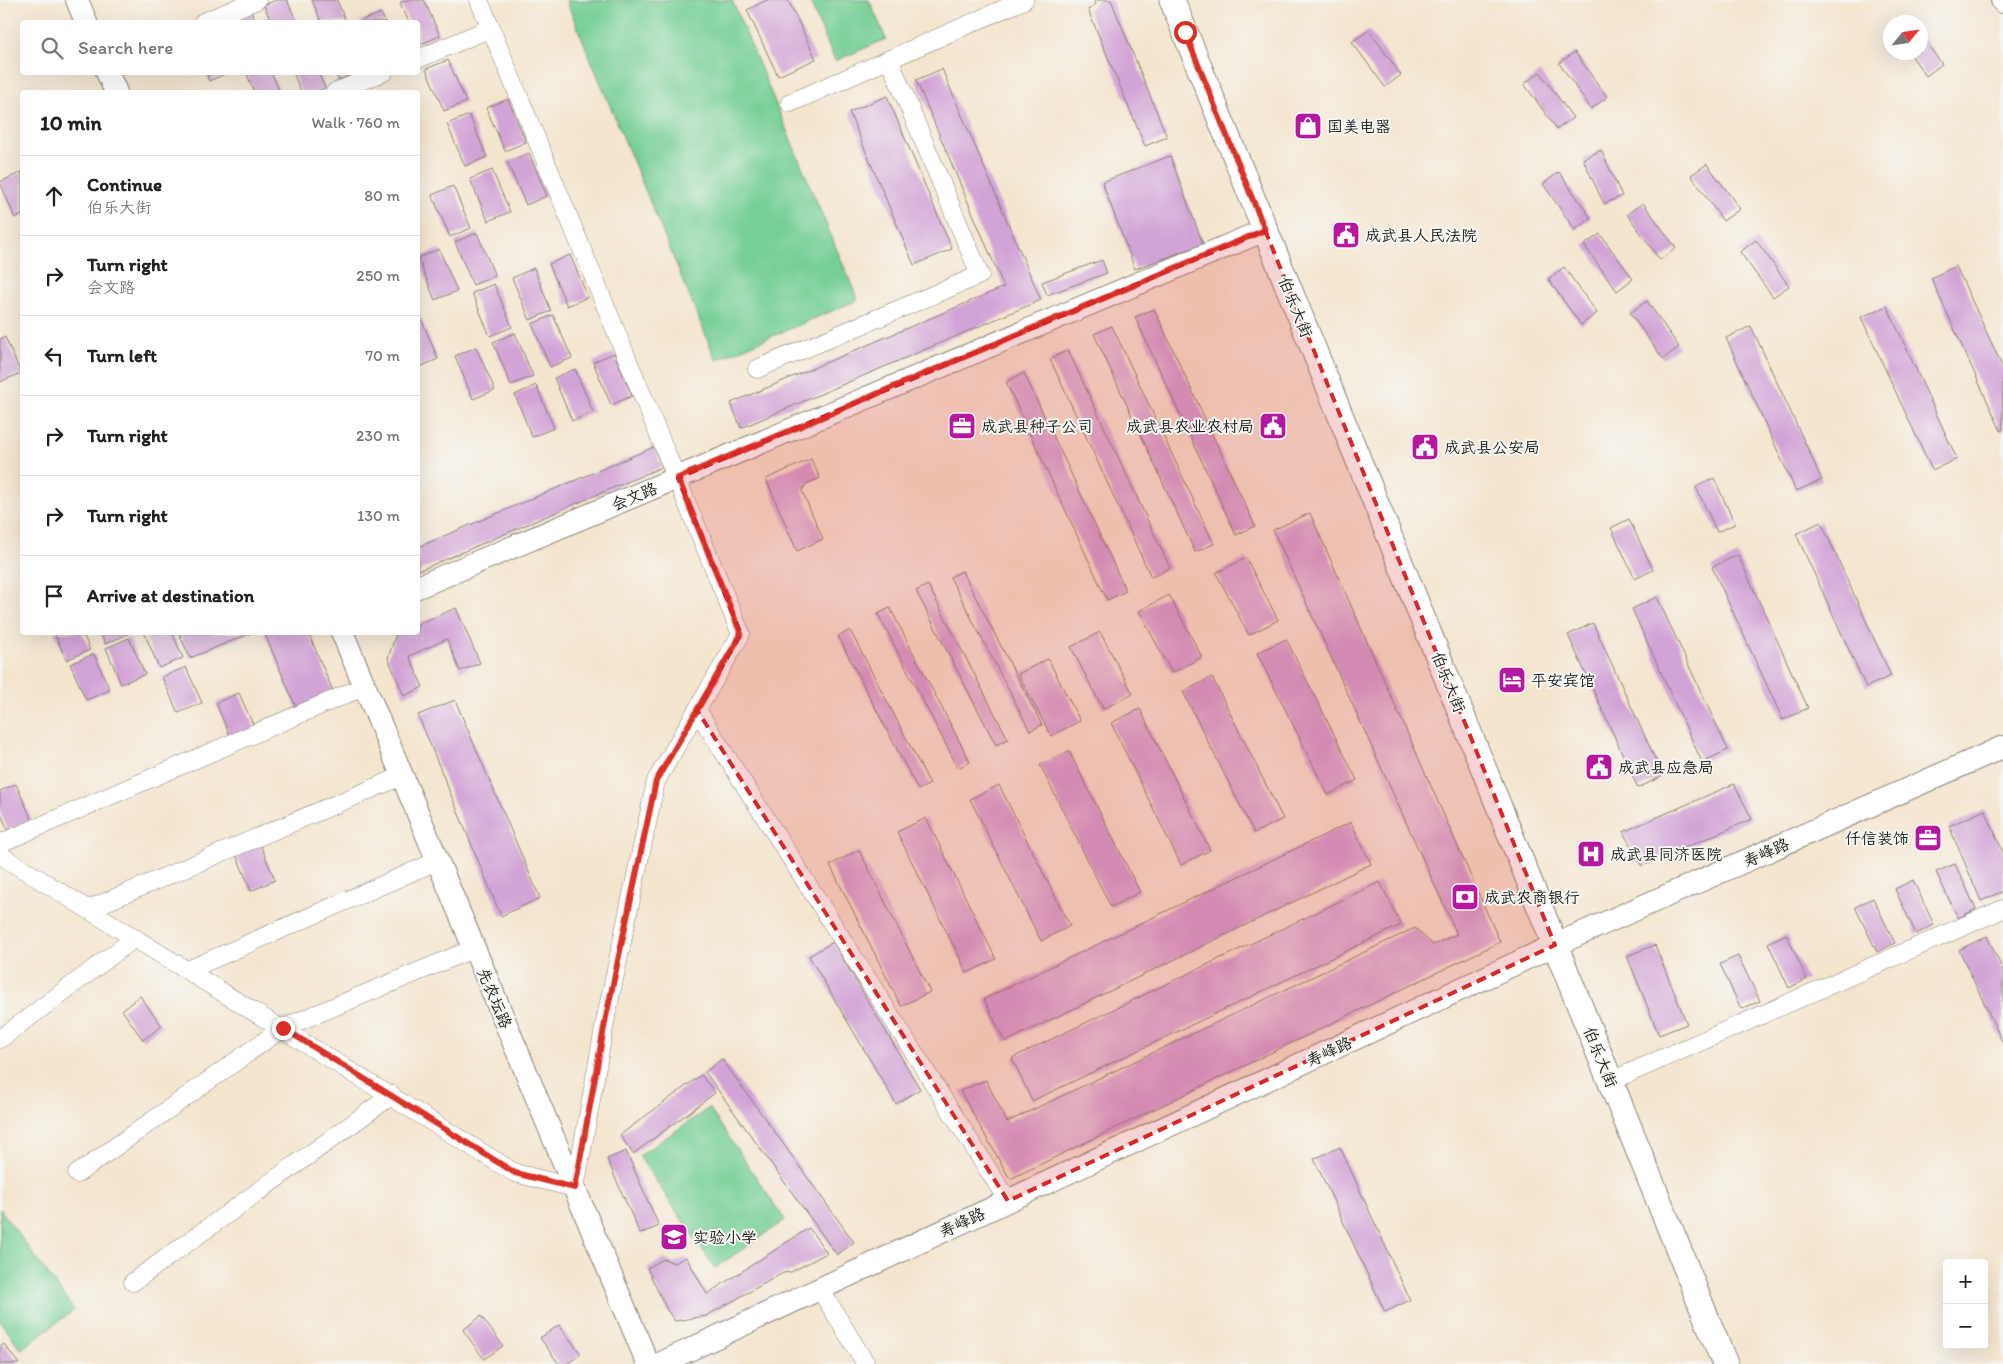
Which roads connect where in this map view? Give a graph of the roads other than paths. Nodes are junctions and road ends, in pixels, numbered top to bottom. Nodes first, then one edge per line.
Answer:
1 (77, 0) edge
2 (257, 0) edge
3 (479, 0) edge
4 (1024, 0) edge
5 (1172, 0) edge
6 (85, 20) edge
7 (208, 20) edge
8 (491, 28) junction
9 (420, 57) edge
10 (889, 59) junction
11 (108, 75) edge
12 (377, 75) edge
13 (115, 90) edge
14 (340, 90) edge
15 (790, 103) dead end
16 (1265, 230) junction
17 (757, 369) dead end
18 (678, 478) junction
19 (420, 587) edge
20 (343, 635) edge
21 (365, 686) junction
22 (697, 710) junction
23 (2003, 746) edge
24 (402, 776) junction
25 (0, 851) edge
26 (0, 855) edge
27 (437, 861) junction
28 (88, 909) junction
29 (2003, 909) edge
30 (135, 938) junction
31 (1555, 945) junction
32 (474, 948) junction
33 (188, 970) junction
34 (283, 1028) junction
35 (0, 1039) edge
36 (1610, 1081) junction
37 (392, 1096) junction
38 (77, 1174) dead end
39 (575, 1188) junction
40 (1008, 1201) junction
41 (133, 1282) dead end
42 (820, 1288) junction
43 (648, 1364) edge
44 (659, 1364) edge
45 (866, 1364) edge
46 (1725, 1364) edge

1 - 6 street
2 - 7 street
3 - 8 street
4 - 10 street
5 - 16 main road, 伯乐大街
8 - 9 street
8 - 18 street
10 - 15 street
10 - 17 street
11 - 13 street
12 - 14 street
16 - 18 street, 会文路
16 - 31 main road, 伯乐大街
18 - 19 street, 会文路
18 - 22 street
20 - 21 street, 先农坛路
21 - 24 street, 先农坛路
21 - 25 street
22 - 39 street
22 - 40 street
23 - 31 street, 寿峰路
24 - 27 street, 先农坛路
24 - 28 street
26 - 28 street
27 - 32 street, 先农坛路
27 - 33 street
28 - 30 street
29 - 36 street
30 - 33 street
30 - 35 street
31 - 36 main road, 伯乐大街
31 - 40 street, 寿峰路
32 - 34 street
32 - 39 street, 先农坛路
33 - 34 street
34 - 37 street
34 - 38 street
36 - 46 main road, 伯乐大街
37 - 39 street
37 - 41 street
39 - 43 street, 先农坛路
40 - 42 street, 寿峰路
42 - 44 street, 寿峰路
42 - 45 street

